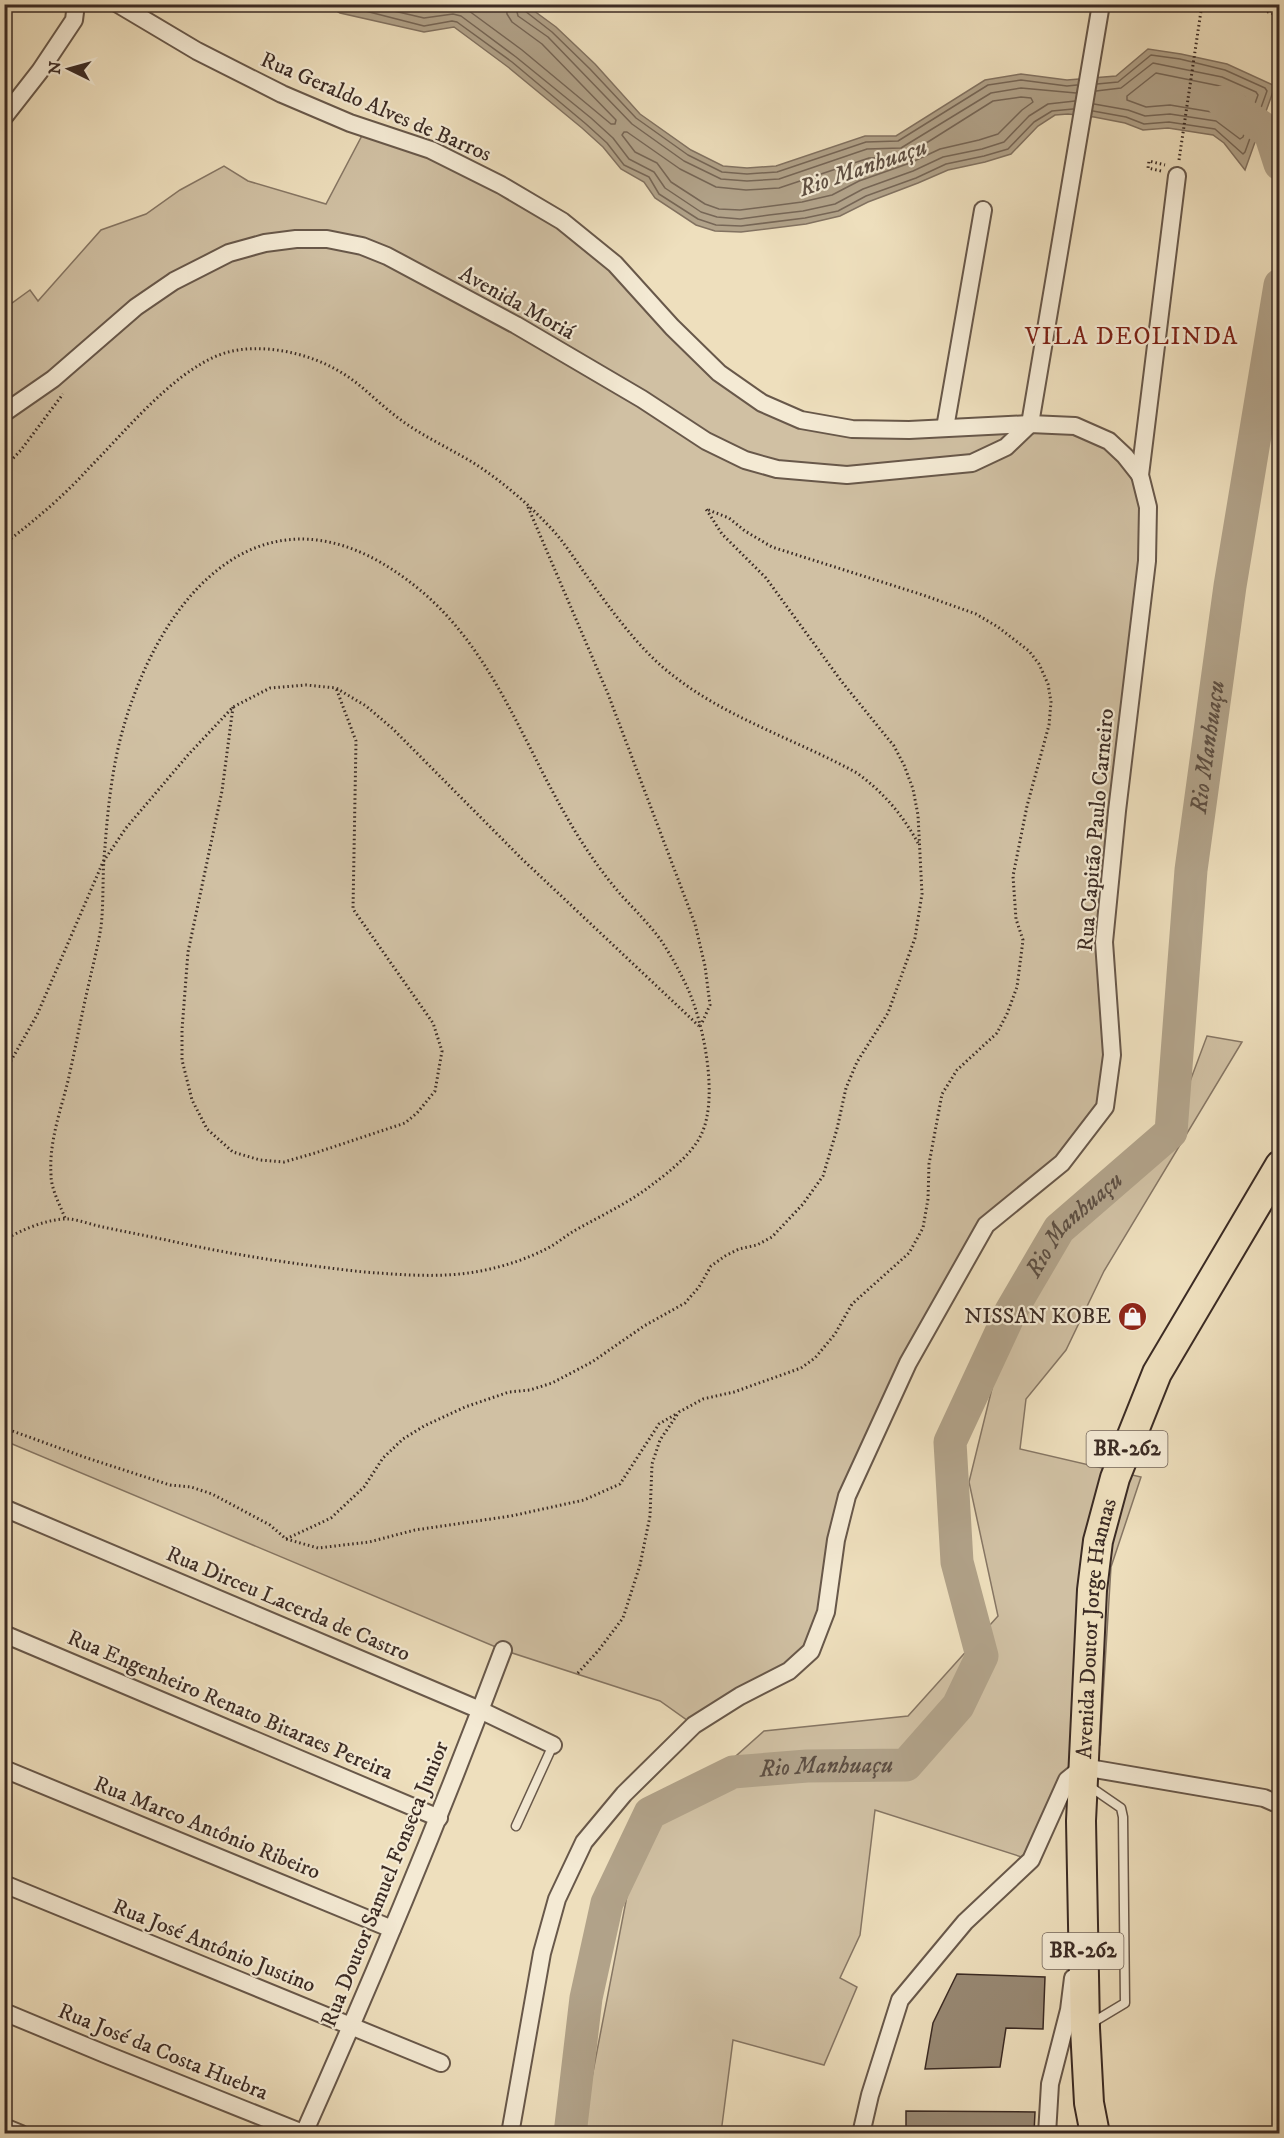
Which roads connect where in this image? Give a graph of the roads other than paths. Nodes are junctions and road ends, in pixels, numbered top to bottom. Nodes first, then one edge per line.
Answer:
1 (76, 4) edge
2 (118, 4) edge
3 (1101, 4) edge
4 (4, 117) edge
5 (1175, 170) road end
6 (983, 210) dead end
7 (4, 413) edge
8 (1029, 424) junction
9 (945, 428) junction
10 (1140, 475) junction
11 (1280, 1165) edge
12 (4, 1508) edge
13 (4, 1634) edge
14 (503, 1650) dead end
15 (480, 1710) junction
16 (553, 1745) joint
17 (4, 1769) edge
18 (1082, 1774) junction
19 (1280, 1805) edge
20 (439, 1818) junction
21 (516, 1826) dead end
22 (1082, 1881) junction
23 (4, 1884) edge
24 (392, 1929) junction
25 (4, 2012) edge
26 (351, 2026) junction
27 (1084, 2028) junction
28 (441, 2063) dead end
29 (4, 2127) edge
30 (21, 2133) edge
31 (305, 2133) edge
32 (510, 2133) edge
33 (861, 2133) edge
34 (1047, 2133) edge
35 (1095, 2133) edge

1 - 4 street
2 - 9 street, Rua Geraldo Alves de Barros
3 - 8 street
5 - 10 street
6 - 9 street
7 - 8 street, Avenida Moriá
8 - 9 street, Rua Geraldo Alves de Barros
8 - 10 street, Rua Geraldo Alves de Barros
10 - 32 street, Rua Capitão Paulo Carneiro
11 - 18 highway, Avenida Doutor Jorge Hannas / BR-262
12 - 15 street, Rua Dirceu Lacerda de Castro
13 - 20 street, Rua Engenheiro Renato Bitaraes Pereira
14 - 15 street, Rua Doutor Samuel Fonseca Junior
15 - 16 street, Rua Dirceu Lacerda de Castro
15 - 20 street, Rua Doutor Samuel Fonseca Junior
16 - 21 lane
17 - 24 street, Rua Marco Antônio Ribeiro
18 - 19 street
18 - 22 highway, Avenida Doutor Jorge Hannas / BR-262
18 - 27 lane
18 - 33 street
20 - 24 street, Rua Doutor Samuel Fonseca Junior
22 - 27 highway, Avenida Doutor Jorge Hannas / BR-262
22 - 34 street
23 - 26 street, Rua José Antônio Justino
24 - 26 street, Rua Doutor Samuel Fonseca Junior
25 - 31 street, Rua José da Costa Huebra
26 - 28 street, Rua José Antônio Justino
26 - 31 street, Rua Doutor Samuel Fonseca Junior
27 - 35 highway, Avenida Doutor Jorge Hannas / BR-262
29 - 30 street

